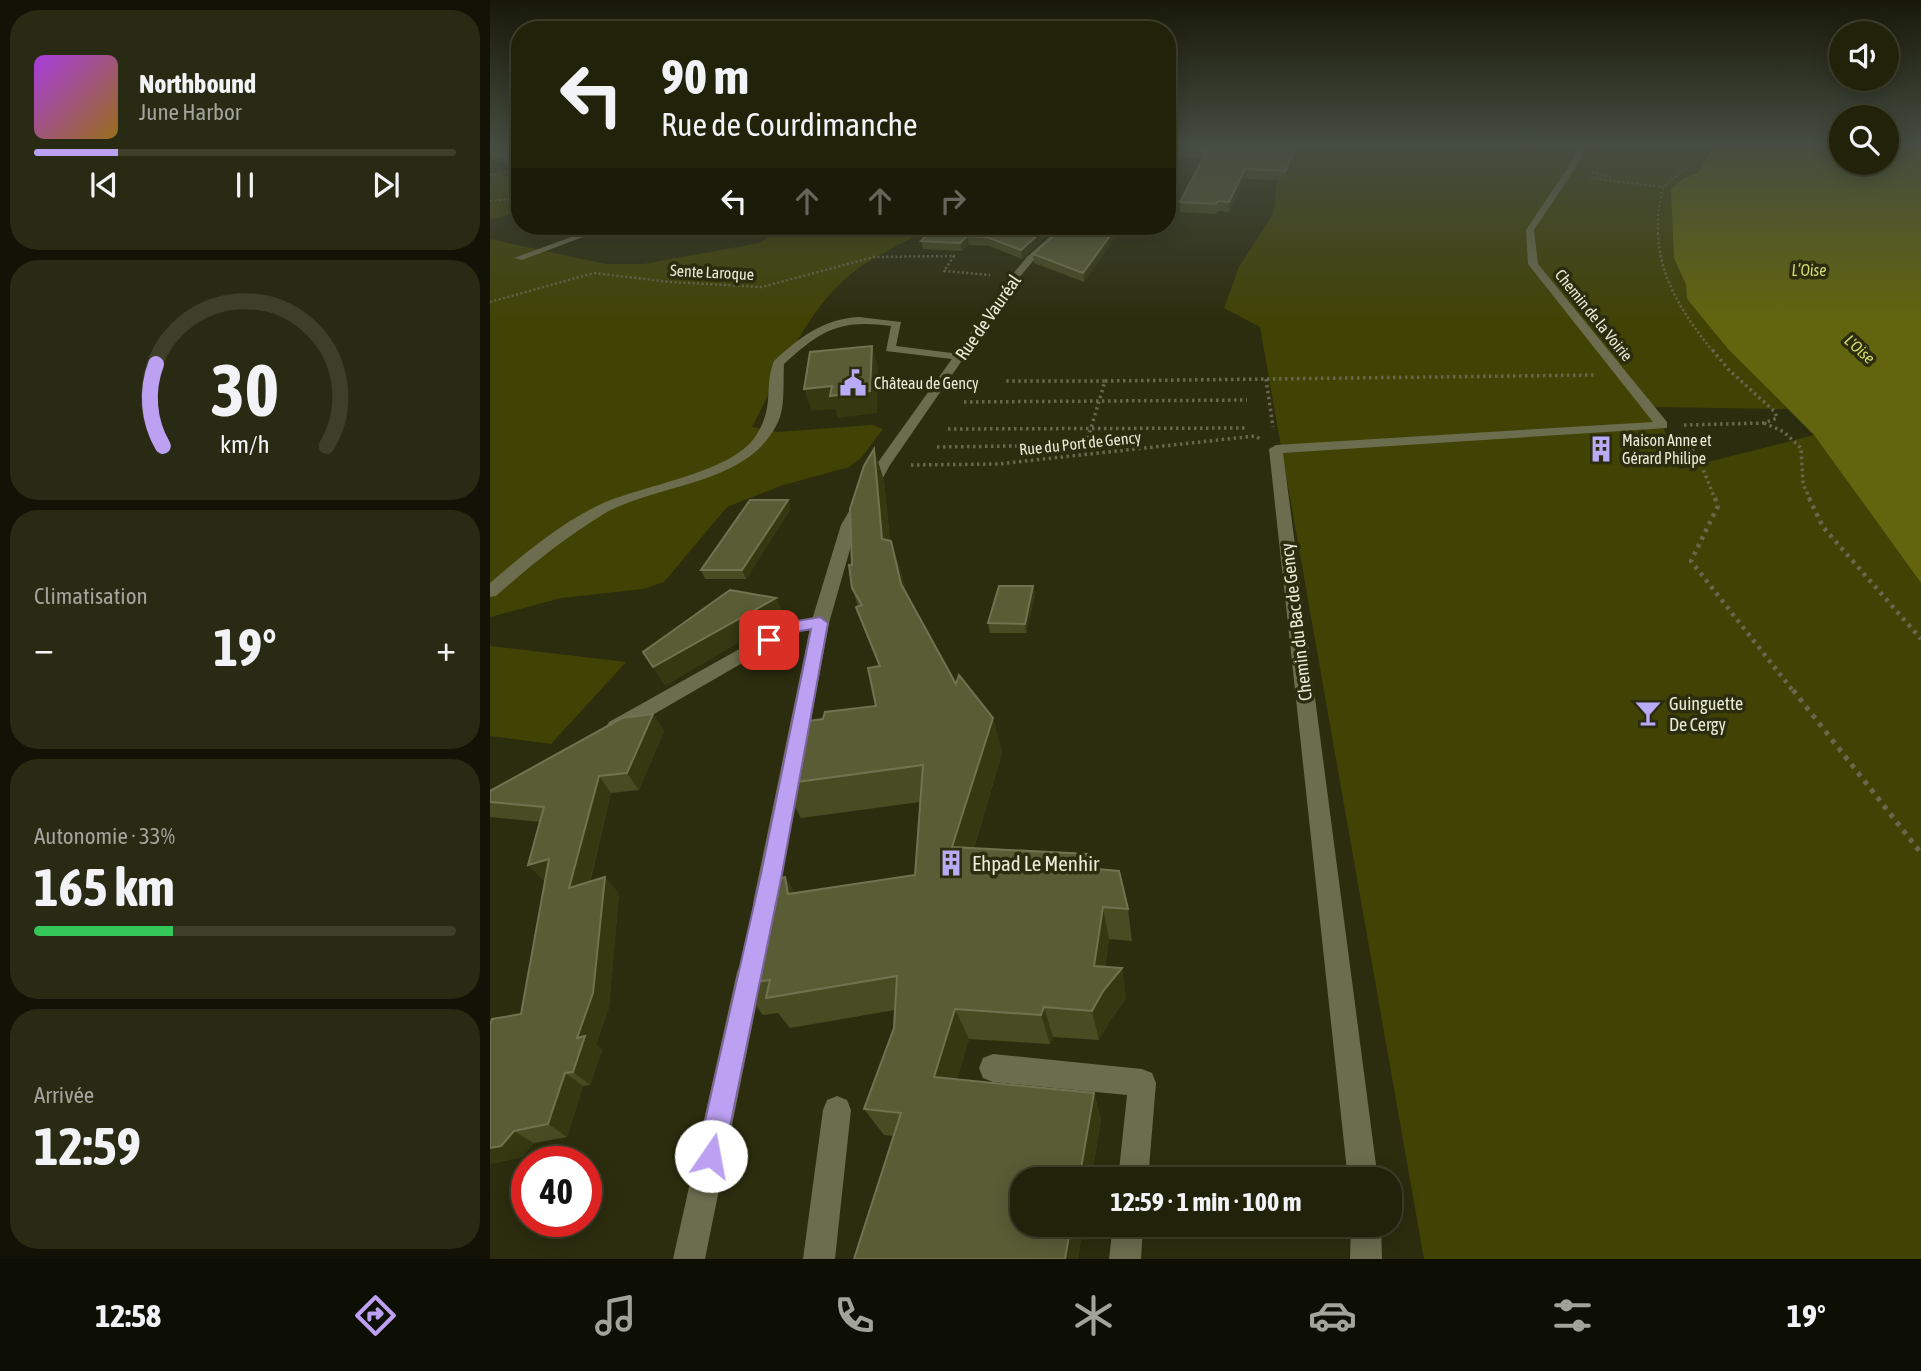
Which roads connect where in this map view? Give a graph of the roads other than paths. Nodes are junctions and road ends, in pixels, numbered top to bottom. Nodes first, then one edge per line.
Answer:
1 (1548, 203) edge
2 (583, 235) edge
3 (1057, 235) edge
4 (519, 258) dead end
5 (960, 357) junction
6 (1276, 449) joint
7 (490, 592) edge
8 (820, 623) junction
9 (599, 737) edge
10 (760, 927) edge
11 (754, 954) edge
12 (993, 1068) dead end
13 (837, 1110) dead end
14 (1134, 1167) edge
15 (1361, 1167) edge
16 (1127, 1237) edge
17 (1366, 1237) edge
18 (688, 1259) edge
19 (819, 1259) edge
20 (1125, 1259) edge
21 (1366, 1259) edge

1 - 6 street, Chemin de la Voirie
2 - 4 street
3 - 5 street, Rue de Vauréal
5 - 7 street
5 - 8 street, Rue de Vauréal
6 - 15 street, Chemin du Bac de Gency
8 - 9 street
8 - 10 street, Rue de Vauréal
11 - 18 street
12 - 14 street
13 - 19 street
16 - 20 street
17 - 21 street

